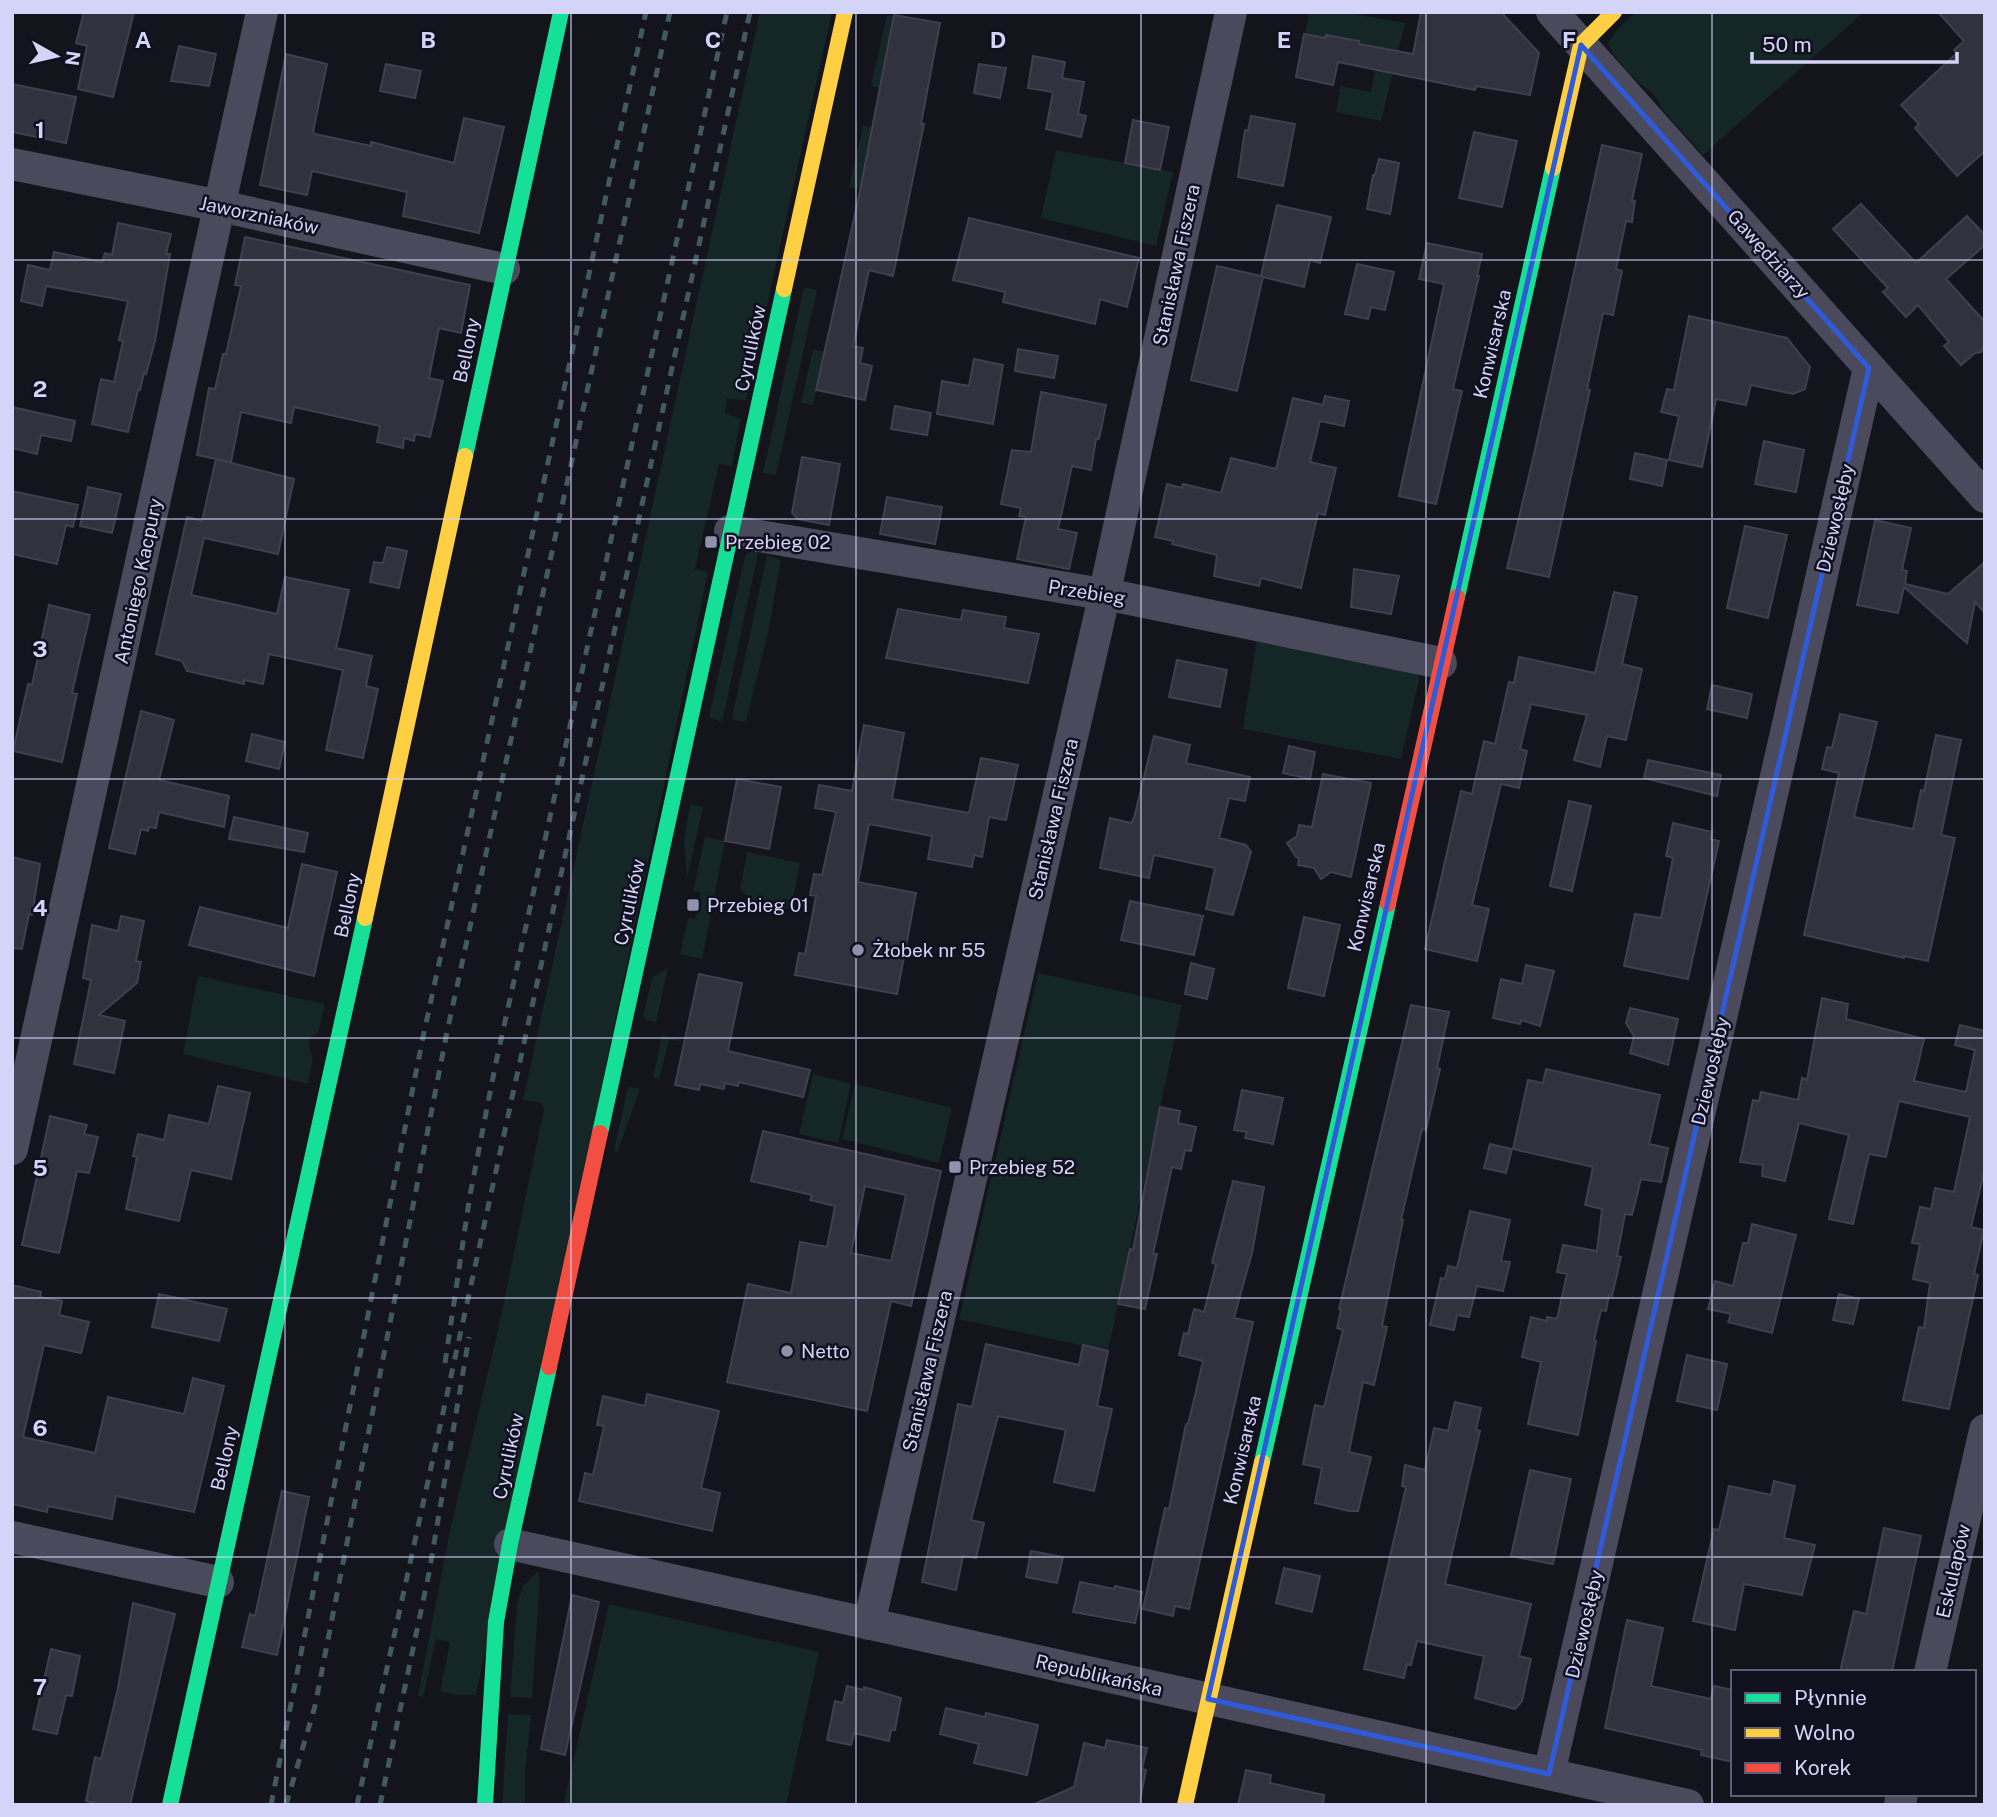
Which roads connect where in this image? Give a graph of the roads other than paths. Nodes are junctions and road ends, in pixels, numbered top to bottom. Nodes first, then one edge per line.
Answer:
1 (262, 12) edge
2 (561, 12) edge
3 (845, 12) edge
4 (1231, 12) edge
5 (1552, 12) edge
6 (1614, 12) edge
7 (1581, 45) junction
8 (12, 164) edge
9 (220, 206) junction
10 (504, 270) junction
11 (1870, 368) junction
12 (1985, 497) edge
13 (730, 531) junction
14 (1104, 596) junction
15 (1441, 663) junction
16 (12, 1149) edge
17 (1985, 1430) edge
18 (12, 1537) edge
19 (510, 1544) junction
20 (218, 1582) junction
21 (869, 1623) junction
22 (1930, 1670) edge
23 (1208, 1699) junction
24 (1549, 1774) junction
25 (170, 1805) edge
26 (485, 1805) edge
27 (1185, 1805) edge
28 (1688, 1805) edge

1 - 9 street, Antoniego Kacpury
2 - 10 street, Bellony
3 - 13 street, Cyrulików
4 - 14 street, Stanisława Fiszera
5 - 7 street, Gawędziarzy
6 - 7 street
7 - 11 street, Gawędziarzy
7 - 15 street, Konwisarska
8 - 9 street, Jaworzniaków
9 - 10 street, Jaworzniaków
9 - 16 street, Antoniego Kacpury
10 - 20 street, Bellony
11 - 12 street, Gawędziarzy
11 - 24 street, Dziewosłęby
13 - 14 street, Przebieg
13 - 19 street, Cyrulików
14 - 15 street, Przebieg
14 - 21 street, Stanisława Fiszera
15 - 23 street, Konwisarska
17 - 22 street, Eskulapów
18 - 20 street
19 - 21 street, Republikańska
19 - 26 street, Cyrulików
20 - 25 street, Bellony
21 - 23 street, Republikańska
23 - 24 street, Republikańska
23 - 27 street, Konwisarska
24 - 28 street, Republikańska

